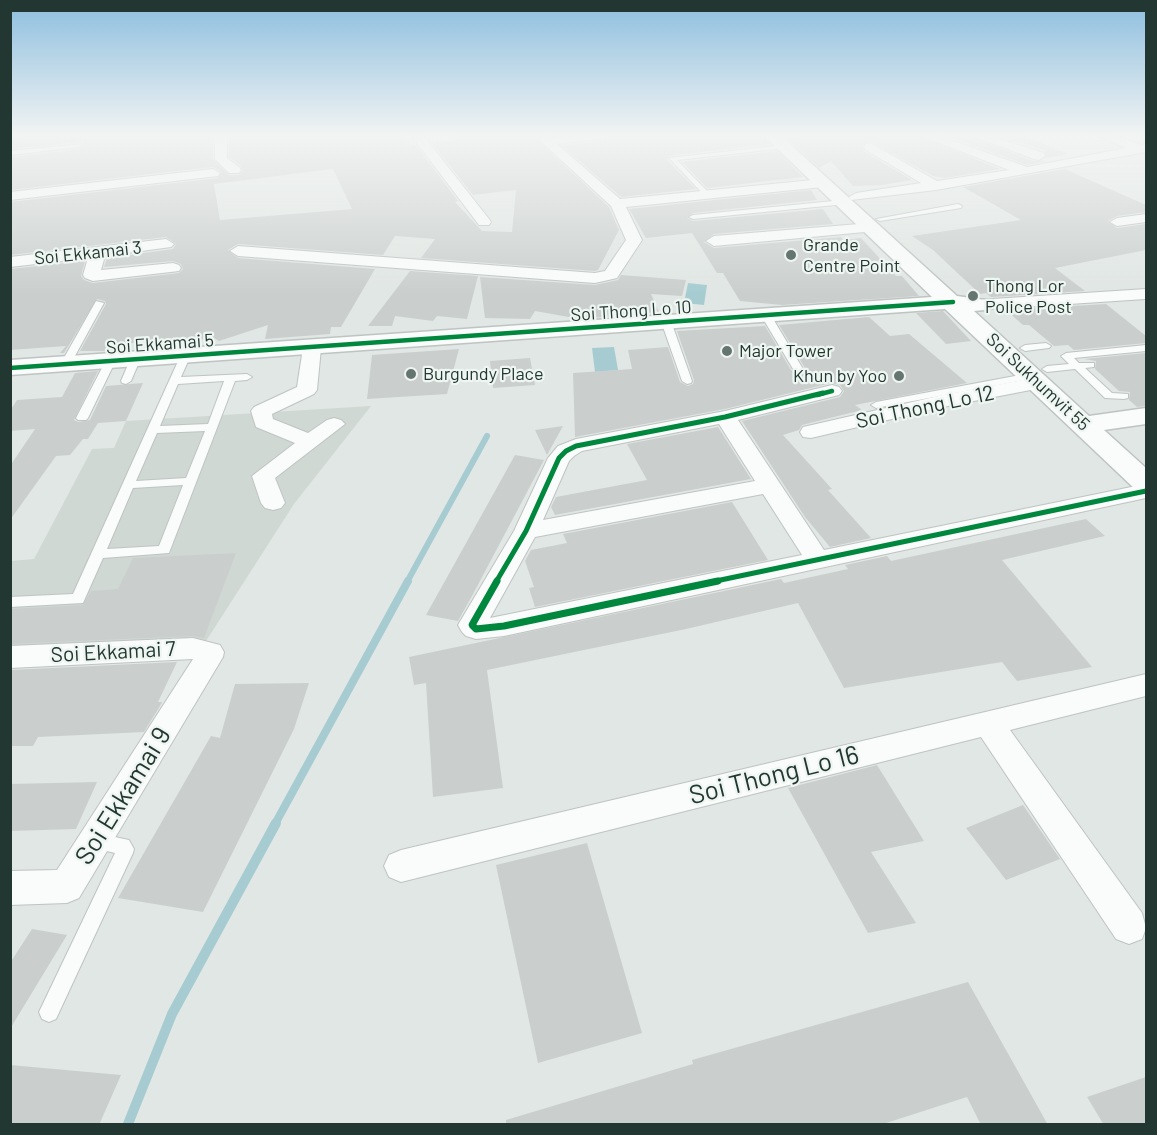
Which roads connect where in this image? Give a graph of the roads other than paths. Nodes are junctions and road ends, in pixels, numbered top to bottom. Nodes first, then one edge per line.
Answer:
1 (81, 188) edge
2 (458, 188) edge
3 (600, 188) edge
4 (700, 188) edge
5 (836, 188) edge
6 (905, 188) edge
7 (840, 192) junction
8 (706, 195) junction
9 (10, 196) edge
10 (618, 204) junction
11 (958, 206) dead end
12 (693, 217) dead end
13 (1146, 218) edge
14 (484, 222) dead end
15 (1117, 222) dead end
16 (876, 224) junction
17 (714, 241) dead end
18 (166, 244) dead end
19 (238, 251) dead end
20 (98, 252) junction
21 (10, 261) edge
22 (172, 268) dead end
23 (1146, 294) edge
24 (953, 302) junction
25 (99, 303) dead end
26 (977, 305) junction
27 (767, 317) junction
28 (667, 324) junction
29 (312, 348) junction
30 (1146, 348) edge
31 (185, 357) junction
32 (110, 362) junction
33 (65, 365) junction
34 (1037, 365) junction
35 (1090, 365) dead end
36 (1076, 366) junction
37 (10, 368) edge
38 (798, 369) dead end
39 (247, 377) dead end
40 (231, 378) junction
41 (174, 381) junction
42 (687, 381) dead end
43 (832, 391) dead end
44 (1124, 396) dead end
45 (876, 405) dead end
46 (1146, 416) edge
47 (725, 417) junction
48 (82, 418) dead end
49 (1094, 423) junction
50 (334, 424) dead end
51 (212, 427) junction
52 (153, 430) junction
53 (811, 432) dead end
54 (310, 441) junction
55 (1145, 478) edge
56 (191, 481) junction
57 (128, 485) junction
58 (769, 486) junction
59 (273, 503) dead end
60 (526, 531) junction
61 (886, 531) dead end
62 (98, 554) junction
63 (819, 560) junction
64 (10, 602) edge
65 (10, 657) edge
66 (209, 657) joint
67 (1146, 685) edge
68 (988, 723) junction
69 (96, 841) junction
70 (401, 866) dead end
71 (10, 888) edge
72 (1129, 926) dead end
73 (49, 1012) dead end

1 - 9 street
2 - 14 street
3 - 10 street
4 - 8 lane
5 - 7 main road, Soi Sukhumvit 55
6 - 7 street
7 - 8 street
7 - 12 lane
7 - 16 main road, Soi Sukhumvit 55
8 - 10 street
10 - 19 street
11 - 16 lane
13 - 15 street
16 - 17 street
16 - 24 main road, Soi Sukhumvit 55
16 - 26 main road, Soi Sukhumvit 55
18 - 20 street, Soi Ekkamai 3
20 - 21 street, Soi Ekkamai 3
20 - 22 street
23 - 26 street
24 - 26 main road, Soi Thong Lo 10
24 - 27 main road, Soi Thong Lo 10
24 - 34 main road, Soi Sukhumvit 55
25 - 33 lane
26 - 34 main road, Soi Sukhumvit 55
27 - 28 main road, Soi Thong Lo 10
27 - 38 lane
28 - 29 main road, Soi Thong Lo 10
28 - 42 lane
29 - 31 main road, Soi Ekkamai 5
29 - 54 street
30 - 36 lane
31 - 32 main road, Soi Ekkamai 5
31 - 41 lane
32 - 33 main road, Soi Ekkamai 5
32 - 48 lane
33 - 37 main road, Soi Ekkamai 5
34 - 36 lane
34 - 45 lane
34 - 49 main road, Soi Sukhumvit 55
34 - 53 street, Soi Thong Lo 12
35 - 36 lane
36 - 44 lane
39 - 40 lane
40 - 41 lane
40 - 51 lane
41 - 52 lane
43 - 47 street
46 - 49 main road
47 - 58 street
47 - 60 street
49 - 55 main road, Soi Sukhumvit 55
50 - 54 street
51 - 52 lane
51 - 56 lane
52 - 57 lane
54 - 59 street
55 - 61 street
55 - 63 street
56 - 57 lane
56 - 62 lane
57 - 62 lane
58 - 60 street
58 - 63 street
60 - 63 street
62 - 64 lane
65 - 66 street, Soi Ekkamai 7
66 - 69 street, Soi Ekkamai 9
67 - 68 street, Soi Thong Lo 16
68 - 70 street, Soi Thong Lo 16
68 - 72 street
69 - 71 street, Soi Ekkamai 9
69 - 73 lane

